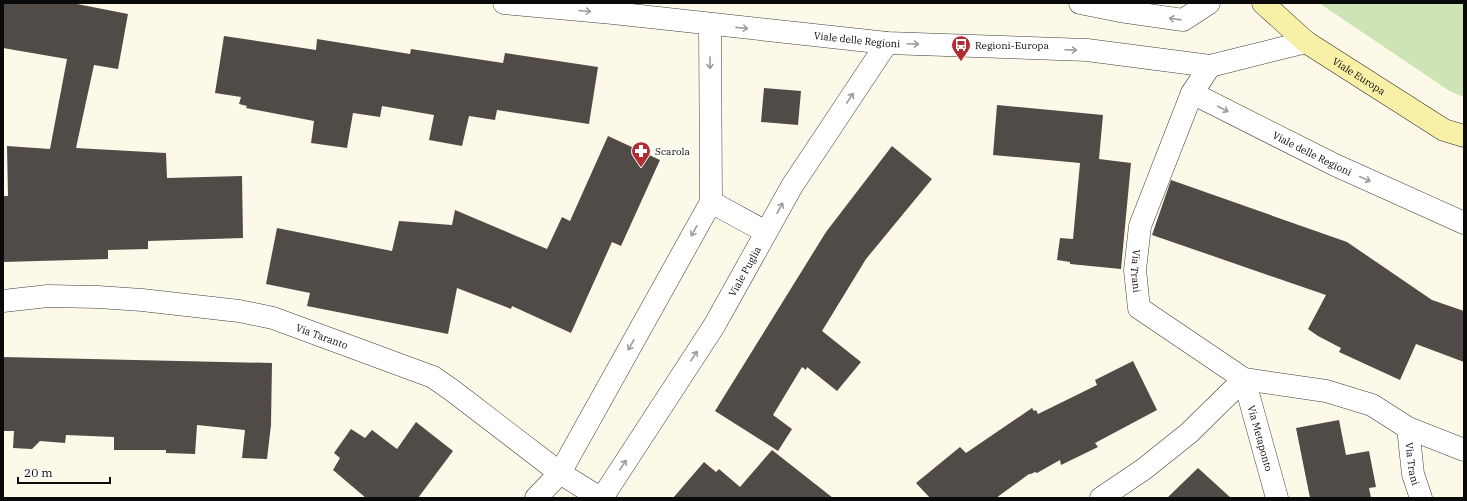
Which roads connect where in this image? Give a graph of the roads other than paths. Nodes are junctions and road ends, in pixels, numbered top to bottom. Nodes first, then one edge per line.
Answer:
1 (504, 3) edge
2 (1080, 3) edge
3 (1209, 3) edge
4 (1263, 3) edge
5 (533, 5) edge
6 (612, 8) edge
7 (710, 24) junction
8 (1306, 42) junction
9 (887, 43) junction
10 (1210, 66) junction
11 (1192, 93) junction
12 (1464, 136) edge
13 (711, 202) junction
14 (1464, 223) edge
15 (766, 232) junction
16 (3, 301) edge
17 (1244, 379) junction
18 (1408, 428) junction
19 (1464, 450) edge
20 (560, 473) junction
21 (536, 498) edge
22 (601, 498) edge
23 (1101, 498) edge
24 (1277, 498) edge
25 (1421, 498) edge

1 - 5 street, Viale delle Regioni
3 -> 2 street
4 - 8 main road, Viale Europa
5 -> 6 street, Viale delle Regioni
6 - 7 street, Viale delle Regioni
7 -> 9 street, Viale delle Regioni
7 -> 13 street
8 - 10 street, Viale delle Regioni
8 - 12 main road, Viale Europa
9 -> 10 street, Viale delle Regioni
15 -> 9 street, Viale Puglia
10 - 11 street
11 -> 14 street, Viale delle Regioni
11 - 17 street, Via Trani
13 - 15 street
13 -> 20 street
22 -> 15 street, Viale Puglia
16 - 20 street, Via Taranto
17 - 18 street, Via Trani
17 - 23 street
17 - 24 street, Via Metaponto
18 - 19 street, Via Trani
18 - 25 street, Via Trani
20 - 21 street
20 - 22 street, Via Taranto

